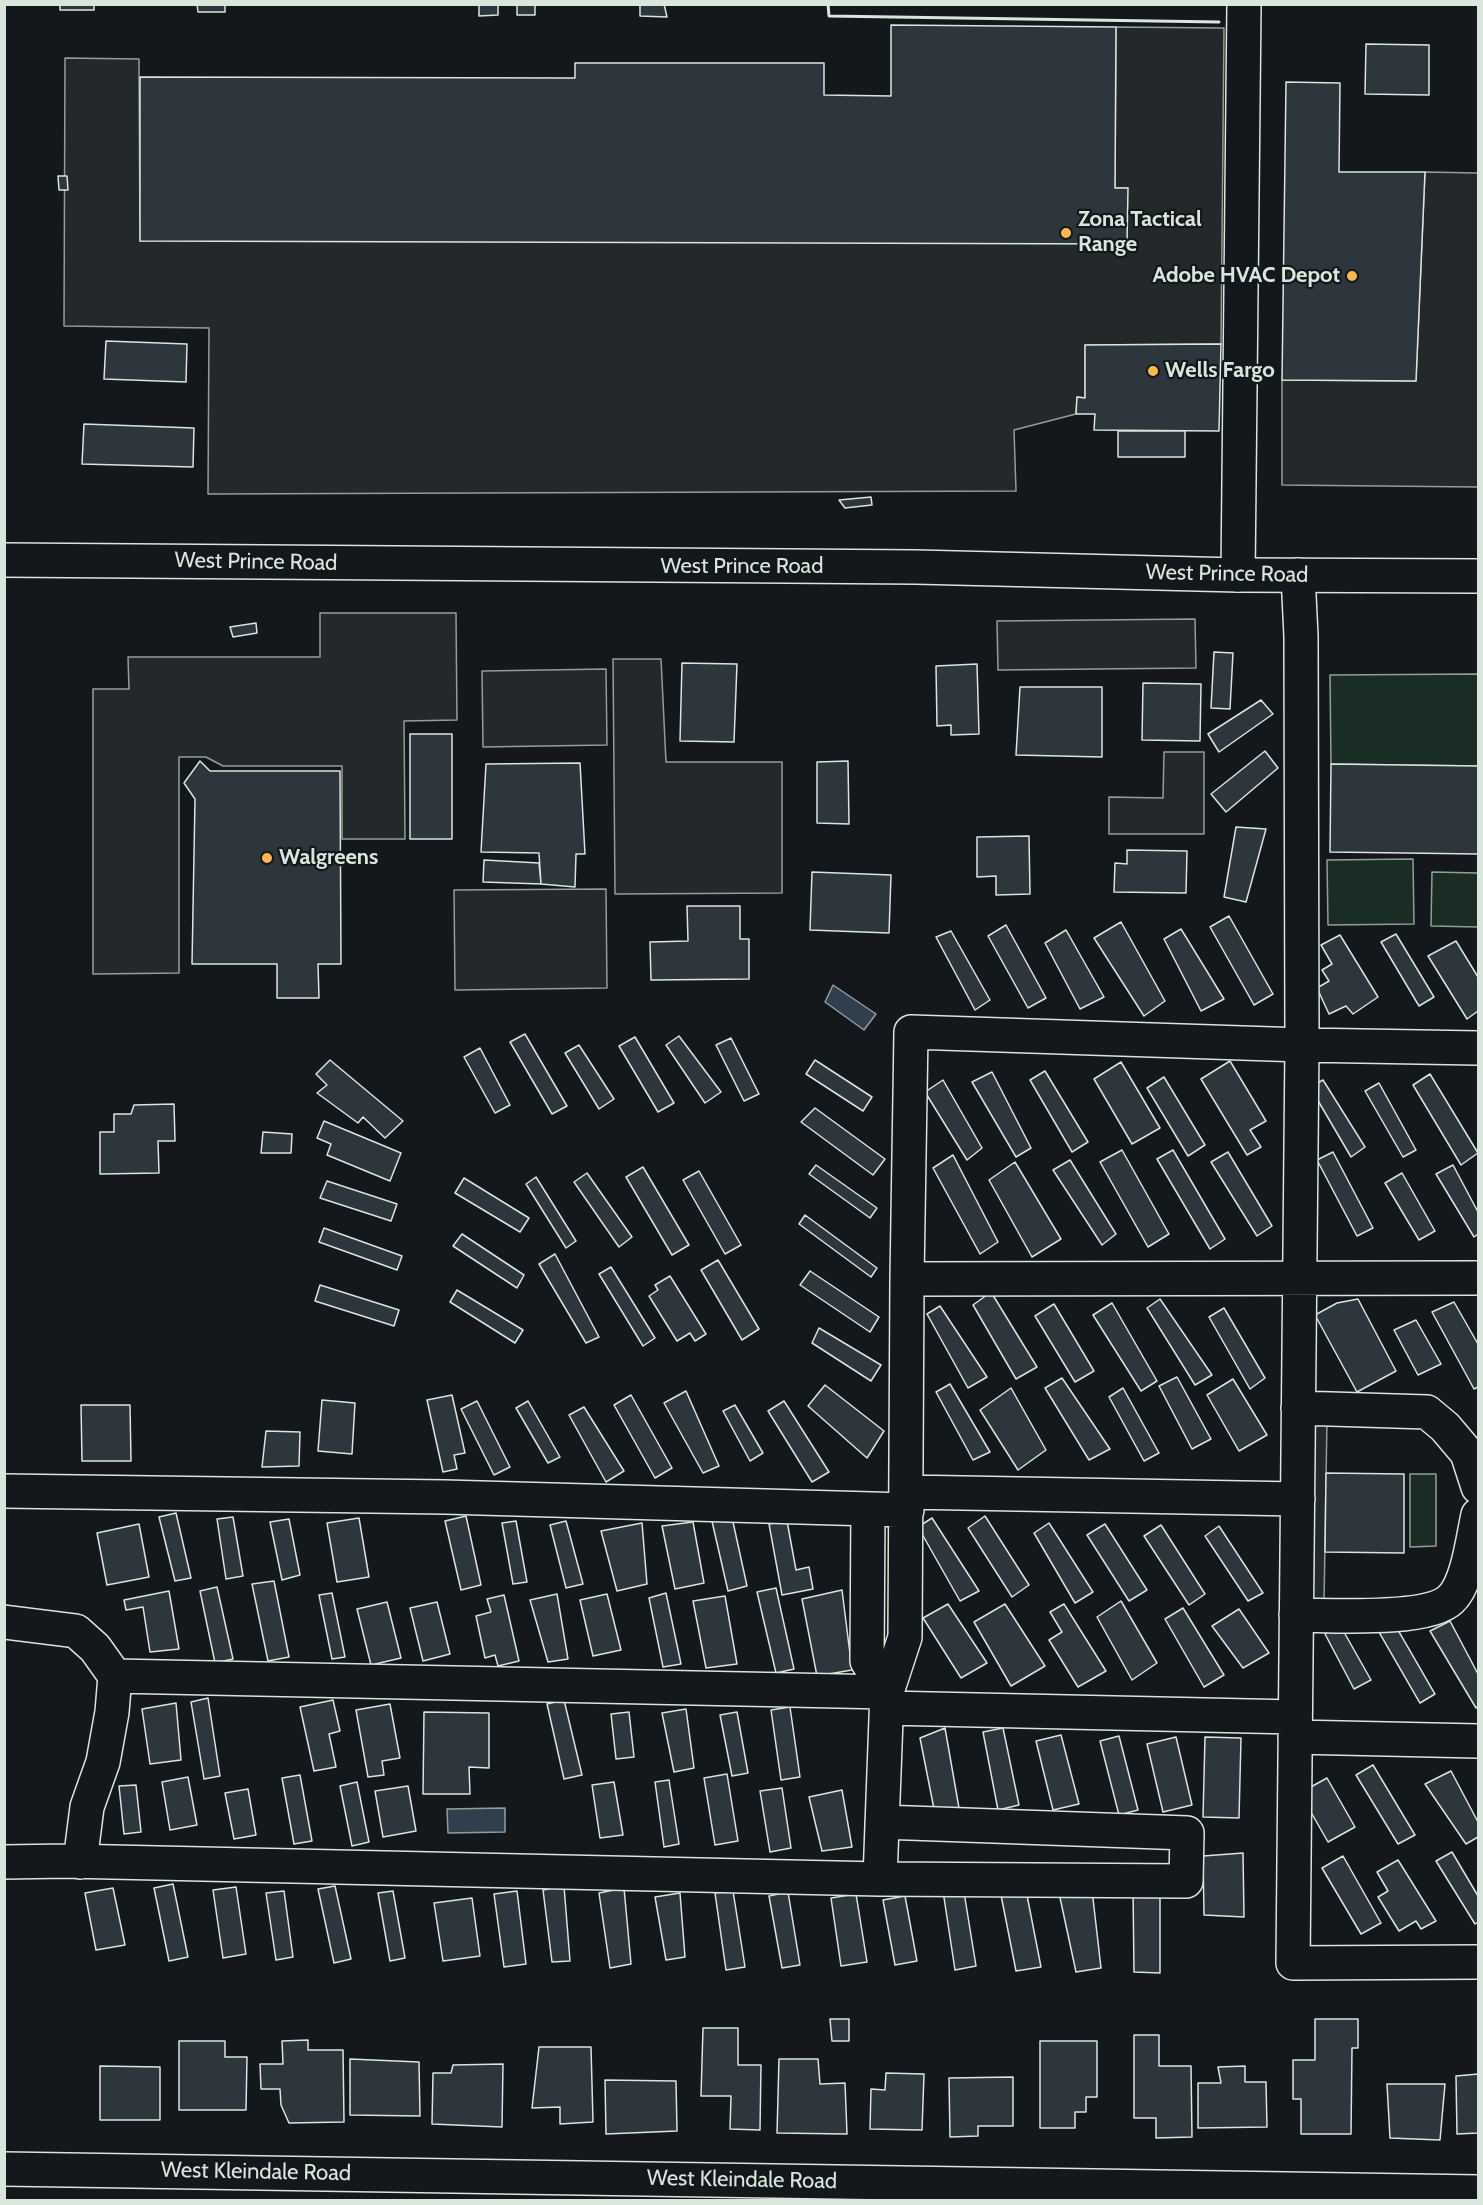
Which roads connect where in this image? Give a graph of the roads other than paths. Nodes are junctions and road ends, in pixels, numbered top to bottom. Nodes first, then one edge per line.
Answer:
1 (1244, 4) edge
2 (4, 560) edge
3 (1238, 575) junction
4 (1298, 575) junction
5 (1479, 576) edge
6 (1302, 1045) junction
7 (1479, 1048) edge
8 (1479, 1278) edge
9 (907, 1279) junction
10 (1299, 1279) junction
11 (1298, 1408) junction
12 (1479, 1487) edge
13 (4, 1491) edge
14 (1298, 1498) junction
15 (906, 1501) junction
16 (868, 1509) junction
17 (1479, 1515) edge
18 (1296, 1615) junction
19 (4, 1622) edge
20 (115, 1676) junction
21 (887, 1700) junction
22 (1295, 1727) junction
23 (1479, 1741) edge
24 (882, 1822) junction
25 (4, 1862) edge
26 (80, 1862) junction
27 (880, 1878) junction
28 (1479, 1962) edge
29 (4, 2169) edge
30 (1479, 2192) edge

1 - 3 street
2 - 3 street, West Prince Road
3 - 4 street, West Prince Road
4 - 5 street, West Prince Road
4 - 6 street
6 - 7 street
6 - 9 street
6 - 10 street
8 - 10 street
9 - 10 street
9 - 15 street
10 - 11 street
11 - 12 street
11 - 14 street
13 - 16 street
14 - 15 street
14 - 18 street
15 - 16 street
15 - 21 street
16 - 21 street
17 - 18 street
18 - 22 street
19 - 20 street
20 - 21 street
20 - 26 street
21 - 22 street
21 - 24 street
22 - 23 street
22 - 28 street
24 - 27 street
24 - 27 street
25 - 26 street
26 - 27 street
29 - 30 street, West Kleindale Road

